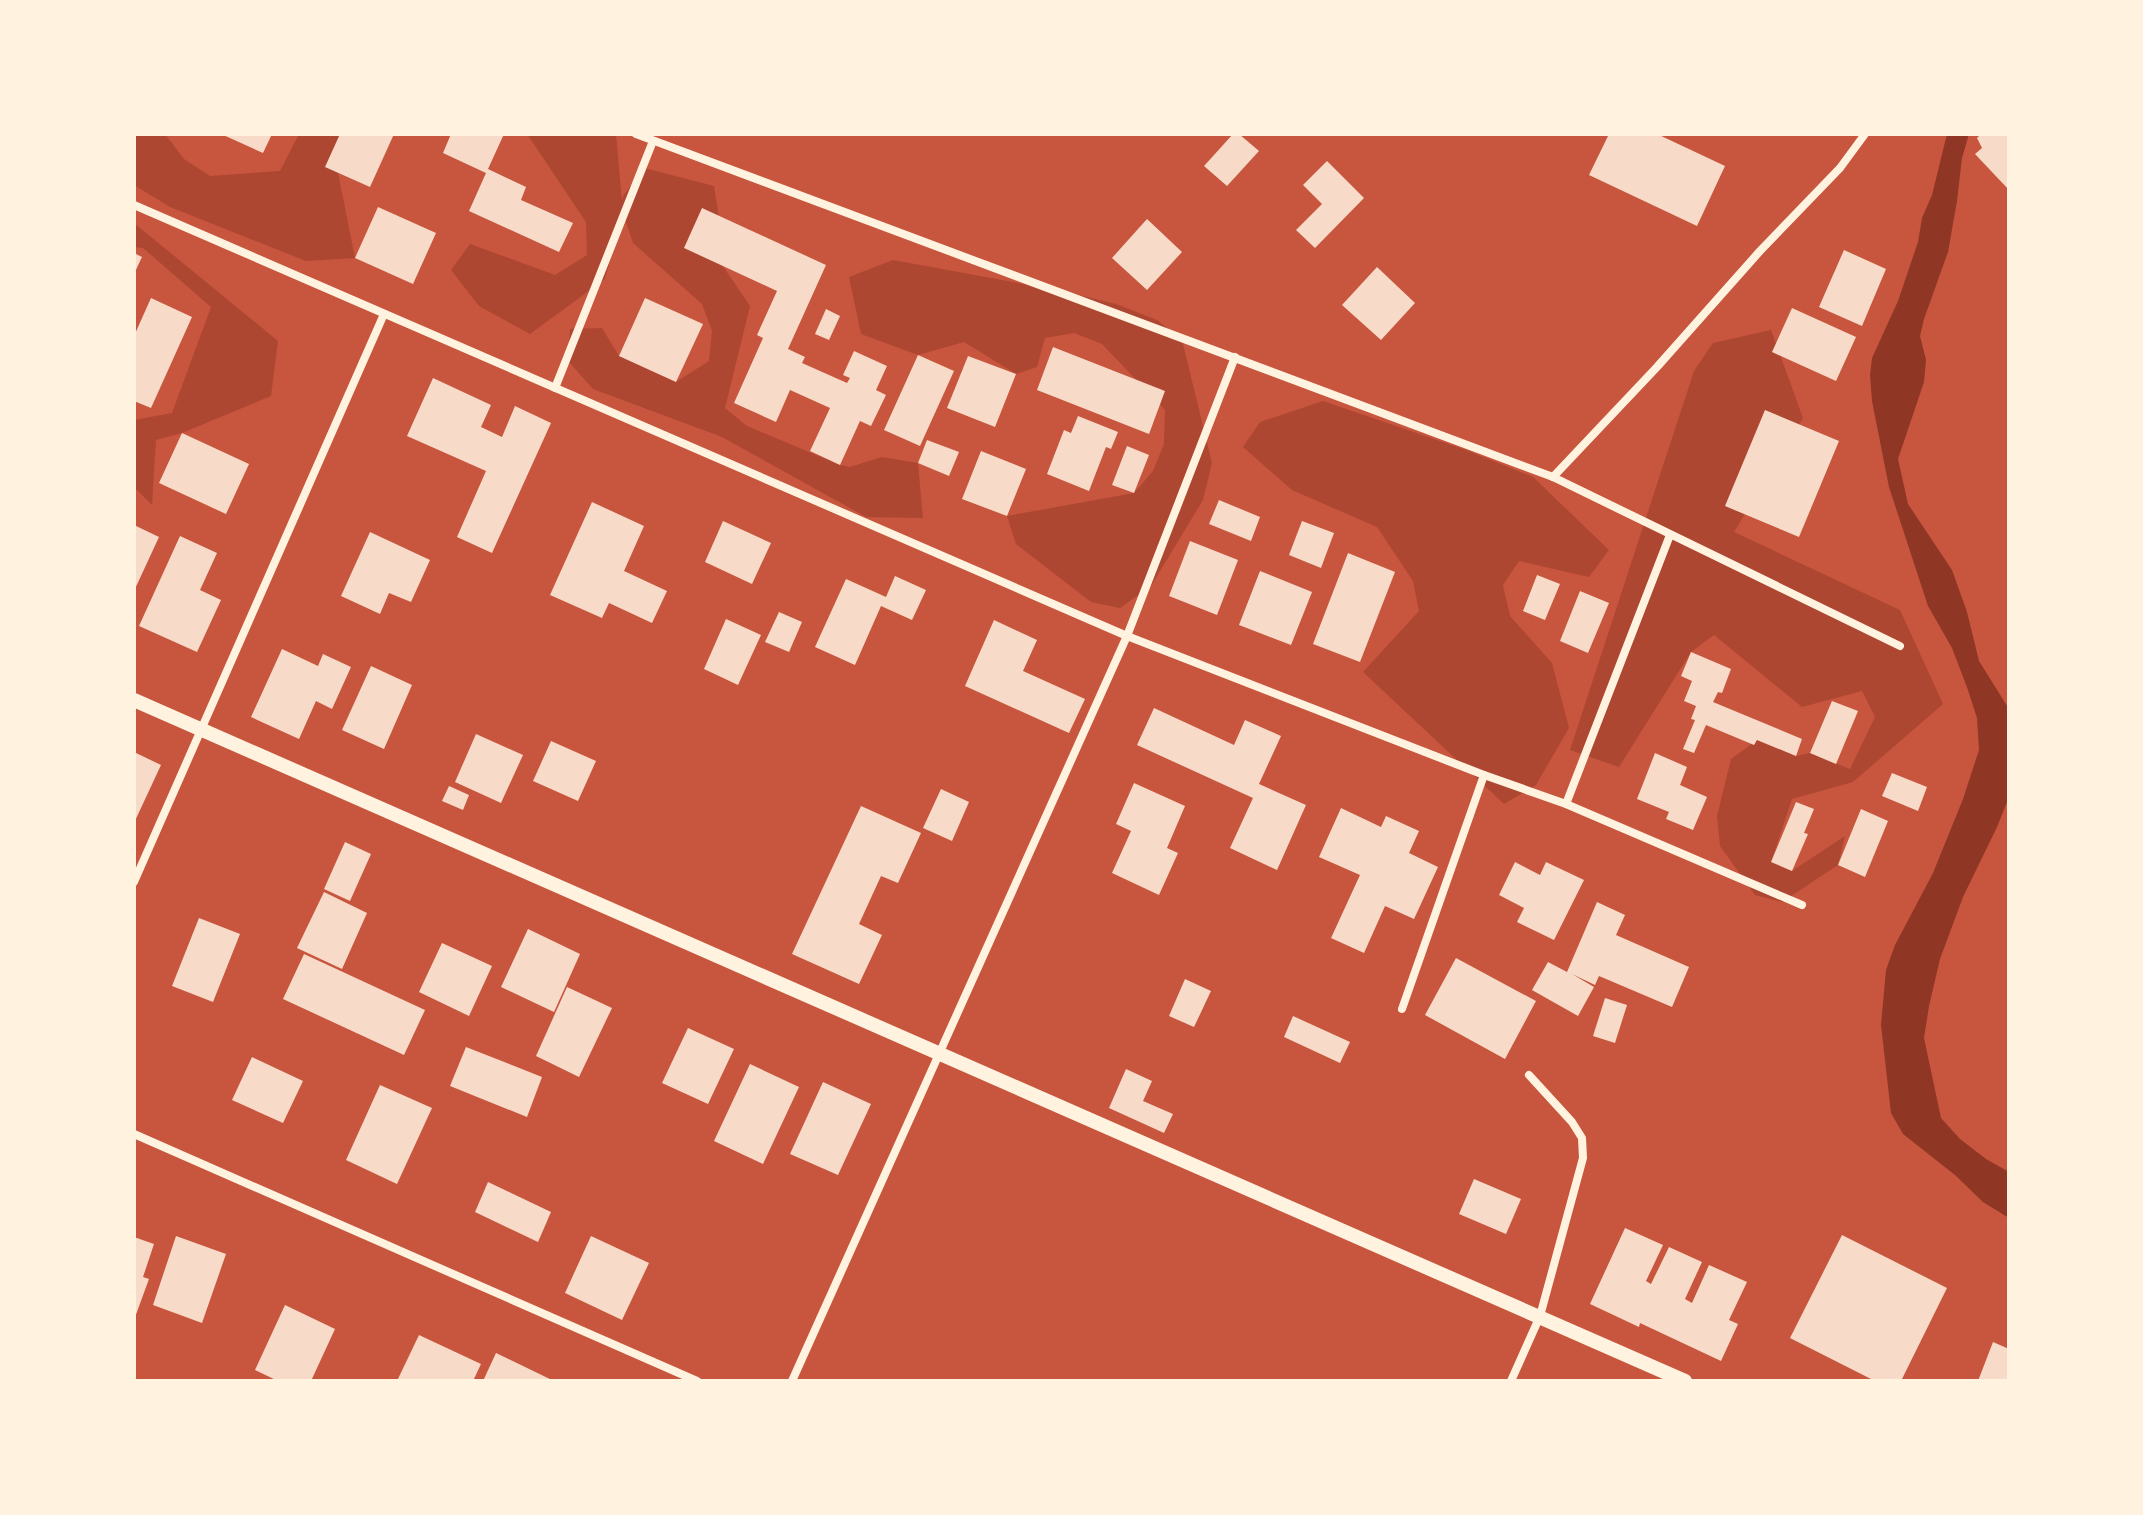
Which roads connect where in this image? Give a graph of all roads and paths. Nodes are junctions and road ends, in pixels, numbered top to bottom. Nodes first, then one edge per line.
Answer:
1 (636, 134) edge
2 (1865, 134) edge
3 (653, 141) junction
4 (134, 205) edge
5 (384, 314) junction
6 (1235, 357) junction
7 (555, 388) junction
8 (1553, 477) junction
9 (1670, 535) junction
10 (1127, 636) junction
11 (1900, 646) dead end
12 (134, 700) edge
13 (201, 730) junction
14 (1484, 775) junction
15 (1566, 804) junction
16 (134, 882) edge
17 (1802, 905) dead end
18 (1402, 1009) dead end
19 (939, 1054) junction
20 (1529, 1075) dead end
21 (134, 1134) edge
22 (1540, 1316) junction
23 (697, 1381) edge
24 (792, 1381) edge
25 (1511, 1381) edge
26 (1685, 1381) edge

1 - 3 street
2 - 8 street
3 - 6 street
3 - 7 street
4 - 5 street
5 - 7 street
5 - 13 street
6 - 8 street
6 - 10 street
7 - 10 street
8 - 9 street
9 - 11 street
9 - 15 street
10 - 14 street
10 - 19 street
12 - 13 street
13 - 16 street
13 - 19 street
14 - 15 street
14 - 18 street
15 - 17 street
19 - 22 street
19 - 24 street
20 - 22 street
21 - 23 street
22 - 25 street
22 - 26 street

